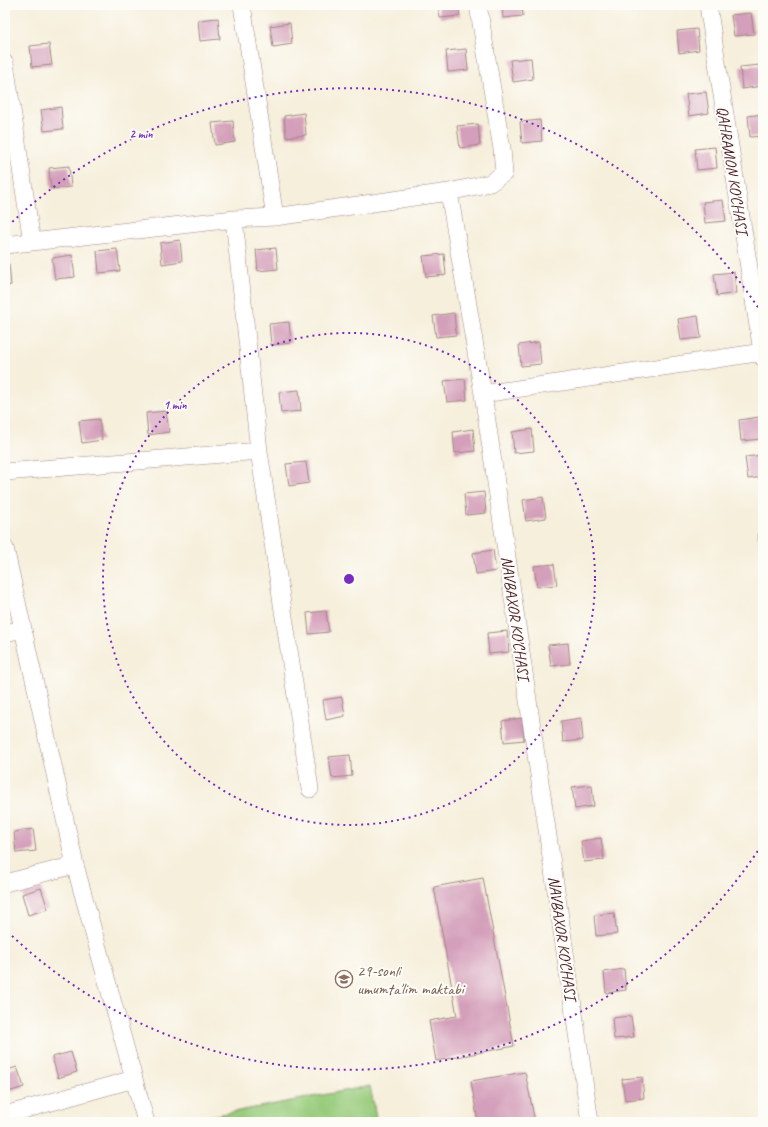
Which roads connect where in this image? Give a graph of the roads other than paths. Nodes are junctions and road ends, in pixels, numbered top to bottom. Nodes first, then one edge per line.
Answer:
1 (242, 5) edge
2 (478, 5) edge
3 (708, 5) edge
4 (5, 63) edge
5 (449, 192) junction
6 (275, 217) junction
7 (234, 219) junction
8 (32, 242) junction
9 (5, 245) edge
10 (763, 354) edge
11 (483, 394) junction
12 (259, 451) junction
13 (5, 472) edge
14 (5, 548) edge
15 (23, 629) junction
16 (5, 633) edge
17 (310, 789) dead end
18 (74, 865) junction
19 (5, 883) edge
20 (134, 1079) junction
21 (5, 1115) edge
22 (146, 1122) edge
23 (590, 1122) edge

1 - 6 street
2 - 5 street
3 - 10 street, QAHRAMON KO'CHASI
4 - 8 street
5 - 6 street
5 - 11 street, NAVBAXOR KO'CHASI
6 - 7 street
7 - 8 street
7 - 12 street
8 - 9 street
10 - 11 street
11 - 23 street, NAVBAXOR KO'CHASI
12 - 13 street
12 - 17 street
14 - 15 street
15 - 16 street
15 - 18 street
18 - 19 street
18 - 20 street
20 - 21 street
20 - 22 street

